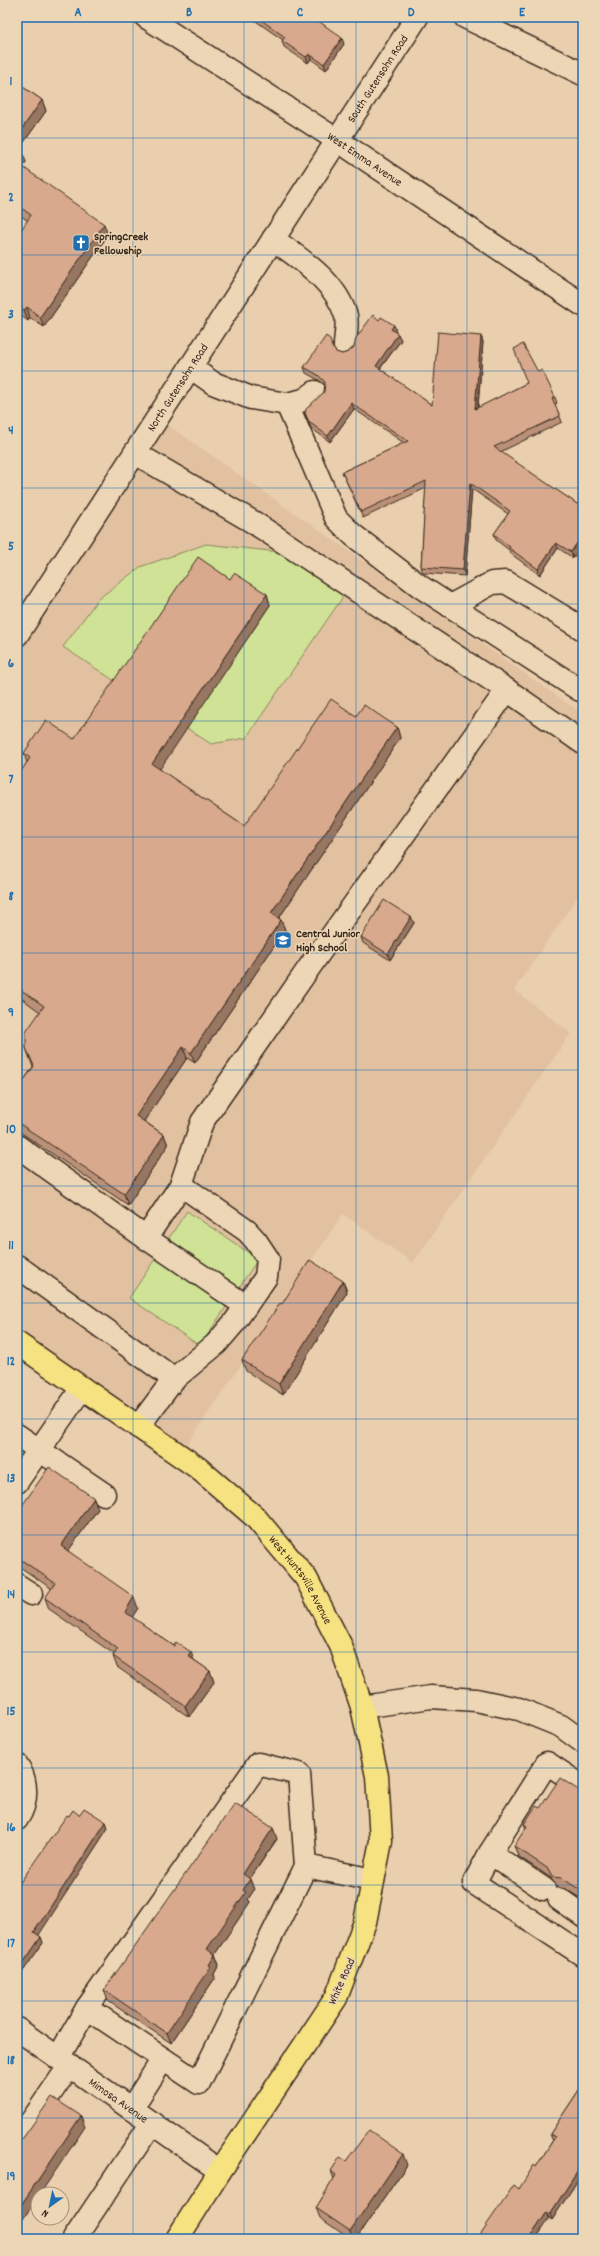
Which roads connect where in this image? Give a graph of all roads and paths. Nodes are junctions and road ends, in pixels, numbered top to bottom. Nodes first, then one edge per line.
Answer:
1 (146, 17) edge
2 (417, 17) edge
3 (465, 17) edge
4 (583, 74) edge
5 (337, 140) junction
6 (273, 239) junction
7 (583, 305) edge
8 (345, 347) dead end
9 (190, 367) junction
10 (315, 392) dead end
11 (287, 404) junction
12 (135, 453) junction
13 (450, 606) junction
14 (583, 629) edge
15 (17, 635) edge
16 (507, 690) junction
17 (583, 690) edge
18 (583, 743) edge
19 (17, 1146) edge
20 (181, 1185) junction
21 (146, 1238) junction
22 (17, 1266) edge
23 (246, 1306) junction
24 (17, 1342) edge
25 (174, 1379) junction
26 (82, 1388) junction
27 (138, 1427) junction
28 (17, 1435) edge
29 (39, 1450) junction
30 (17, 1482) edge
31 (104, 1494) dead end
32 (362, 1707) junction
33 (583, 1742) edge
34 (21, 1774) edge
35 (583, 1787) edge
36 (17, 1819) edge
37 (490, 1853) junction
38 (306, 1866) junction
39 (373, 1880) junction
40 (583, 1916) edge
41 (583, 1955) edge
42 (88, 2008) junction
43 (17, 2029) edge
44 (163, 2059) junction
45 (64, 2061) junction
46 (131, 2109) junction
47 (152, 2123) junction
48 (17, 2142) edge
49 (220, 2171) junction
50 (74, 2239) edge
51 (177, 2239) edge

1 - 5 street, West Emma Avenue
2 - 5 street, South Gutensohn Road
3 - 4 street
5 - 6 street, North Gutensohn Road
5 - 7 street, West Emma Avenue
6 - 8 street
6 - 9 street, North Gutensohn Road
9 - 11 street
9 - 12 street, North Gutensohn Road
10 - 11 street
11 - 13 street
12 - 15 street, North Gutensohn Road
12 - 16 street
13 - 14 street
13 - 17 street
16 - 18 street
16 - 20 street
19 - 21 street
20 - 21 street
20 - 23 street
21 - 23 street
22 - 25 street
23 - 25 street
24 - 26 main road, West Huntsville Avenue
25 - 27 street
26 - 27 main road, West Huntsville Avenue
26 - 29 street
27 - 32 main road, West Huntsville Avenue
28 - 29 street
29 - 30 street
29 - 31 street
32 - 33 street
32 - 39 main road, White Road
34 - 36 street
35 - 37 street
37 - 40 street
37 - 41 street
38 - 39 street
38 - 42 street
38 - 44 street
39 - 49 main road, White Road
42 - 44 street
42 - 45 street
43 - 45 street, Mimosa Avenue
44 - 46 street
45 - 46 street, Mimosa Avenue
45 - 48 street
46 - 47 street, Mimosa Avenue
47 - 49 street, Mimosa Avenue
47 - 50 street
49 - 51 main road, White Road

